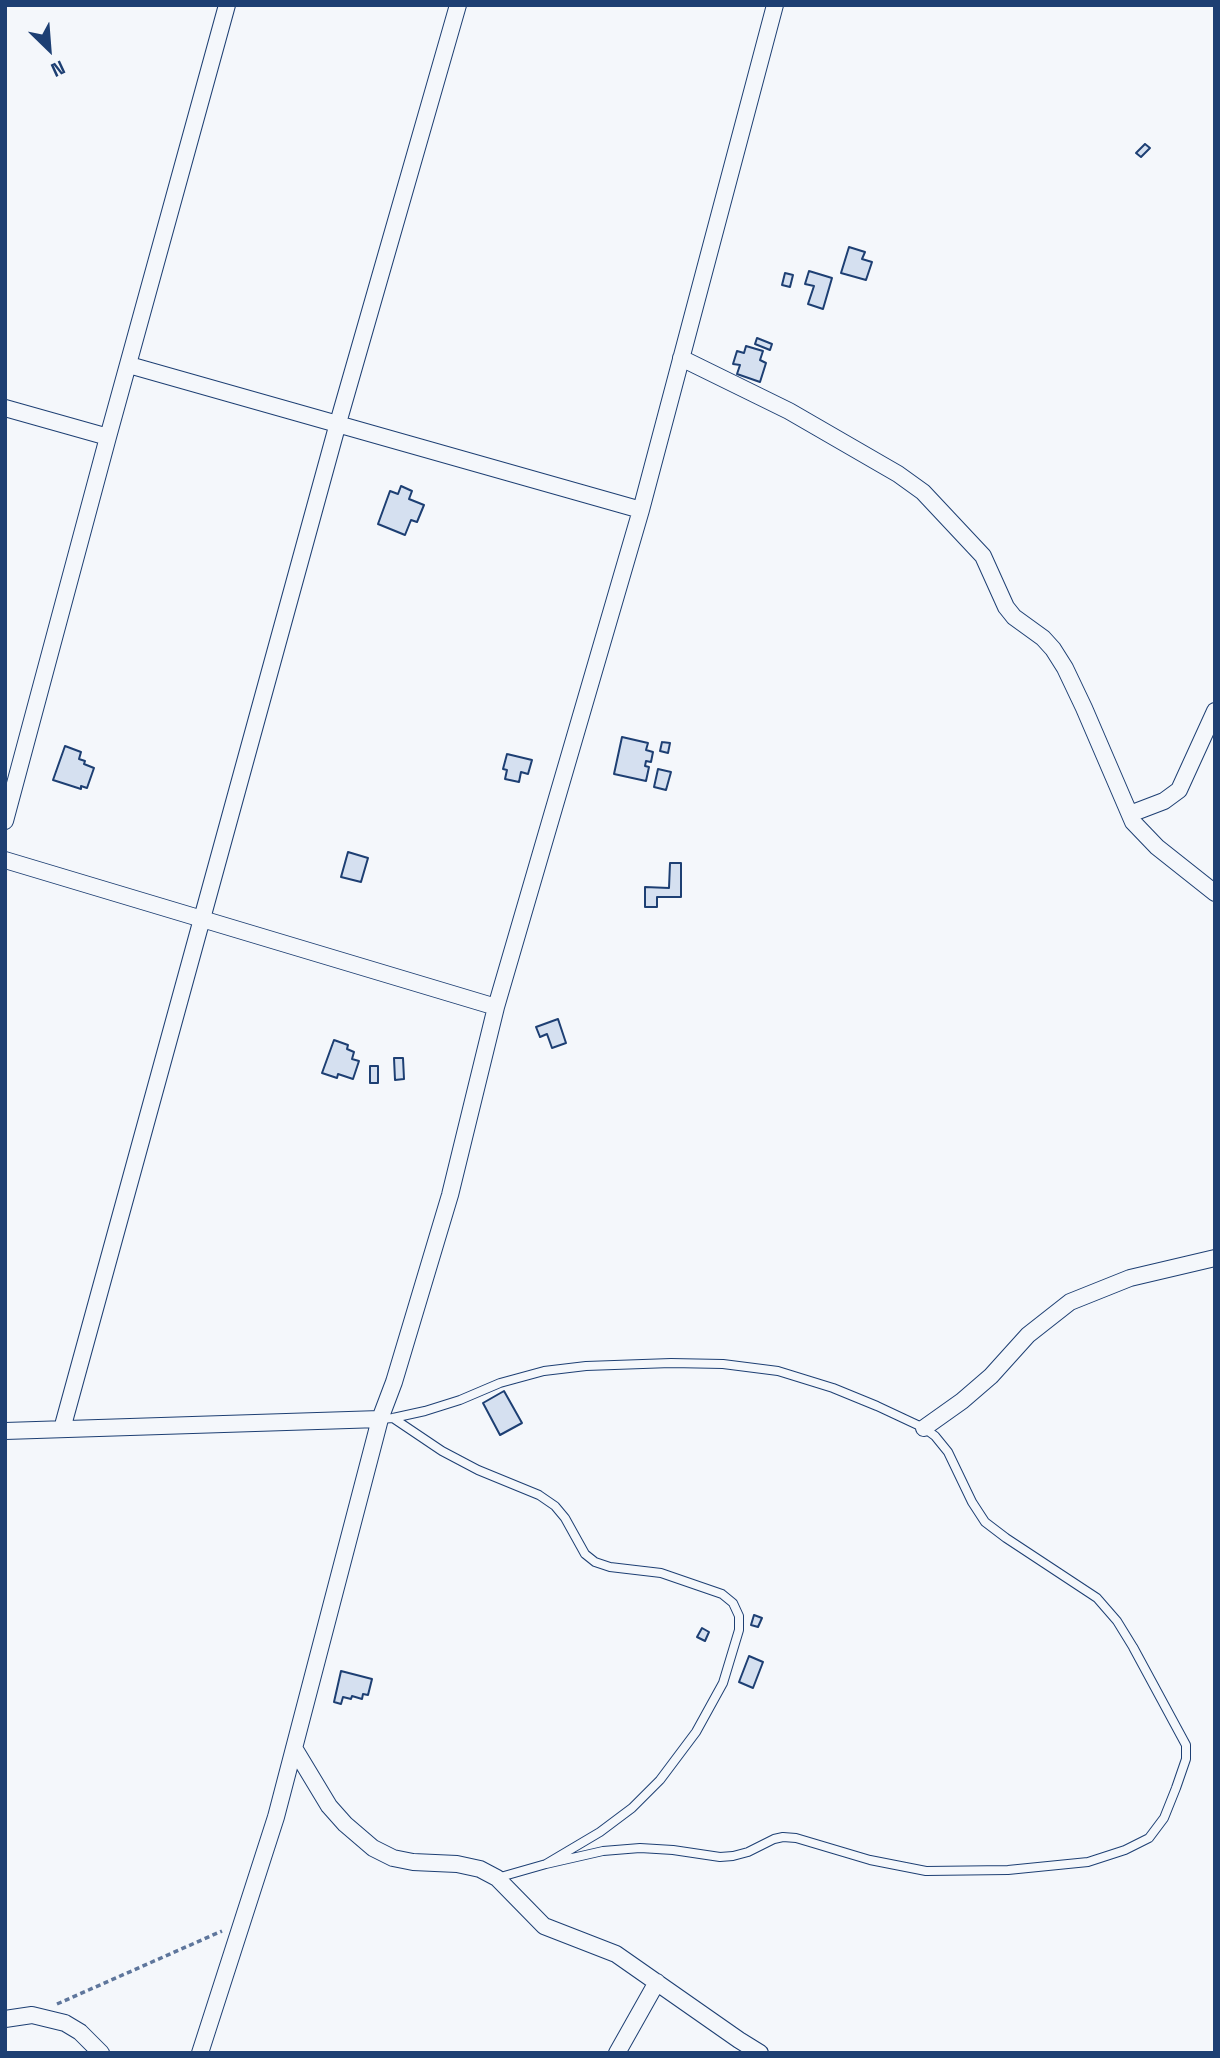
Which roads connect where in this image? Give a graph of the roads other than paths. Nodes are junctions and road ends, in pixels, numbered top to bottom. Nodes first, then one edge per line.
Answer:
1 (227, 5) edge
2 (458, 5) edge
3 (775, 5) edge
4 (681, 358) junction
5 (129, 365) junction
6 (5, 408) edge
7 (338, 423) junction
8 (108, 437) junction
9 (641, 510) junction
10 (1215, 711) edge
11 (1130, 814) junction
12 (5, 821) edge
13 (5, 860) edge
14 (1215, 893) edge
15 (200, 920) junction
16 (496, 1007) junction
17 (1215, 1258) edge
18 (387, 1419) junction
19 (923, 1428) junction
20 (62, 1429) junction
21 (5, 1431) edge
22 (294, 1748) junction
23 (545, 1864) junction
24 (497, 1878) junction
25 (657, 1982) junction
26 (5, 2019) edge
27 (102, 2053) edge
28 (200, 2053) edge
29 (617, 2053) edge
30 (760, 2053) edge

1 - 5 street
2 - 7 street
3 - 4 street
4 - 9 street
4 - 11 street
5 - 7 street
5 - 8 street
6 - 8 street
7 - 9 street
7 - 15 street
8 - 12 street
9 - 16 street
10 - 11 street
11 - 14 street
13 - 15 street
15 - 16 street
15 - 20 street
16 - 18 street
17 - 19 street
18 - 19 lane
18 - 20 street
18 - 22 street
18 - 23 lane
19 - 23 lane
20 - 21 street
22 - 24 street
22 - 28 street
23 - 24 lane
24 - 25 street
25 - 29 street
25 - 30 street
26 - 27 street

